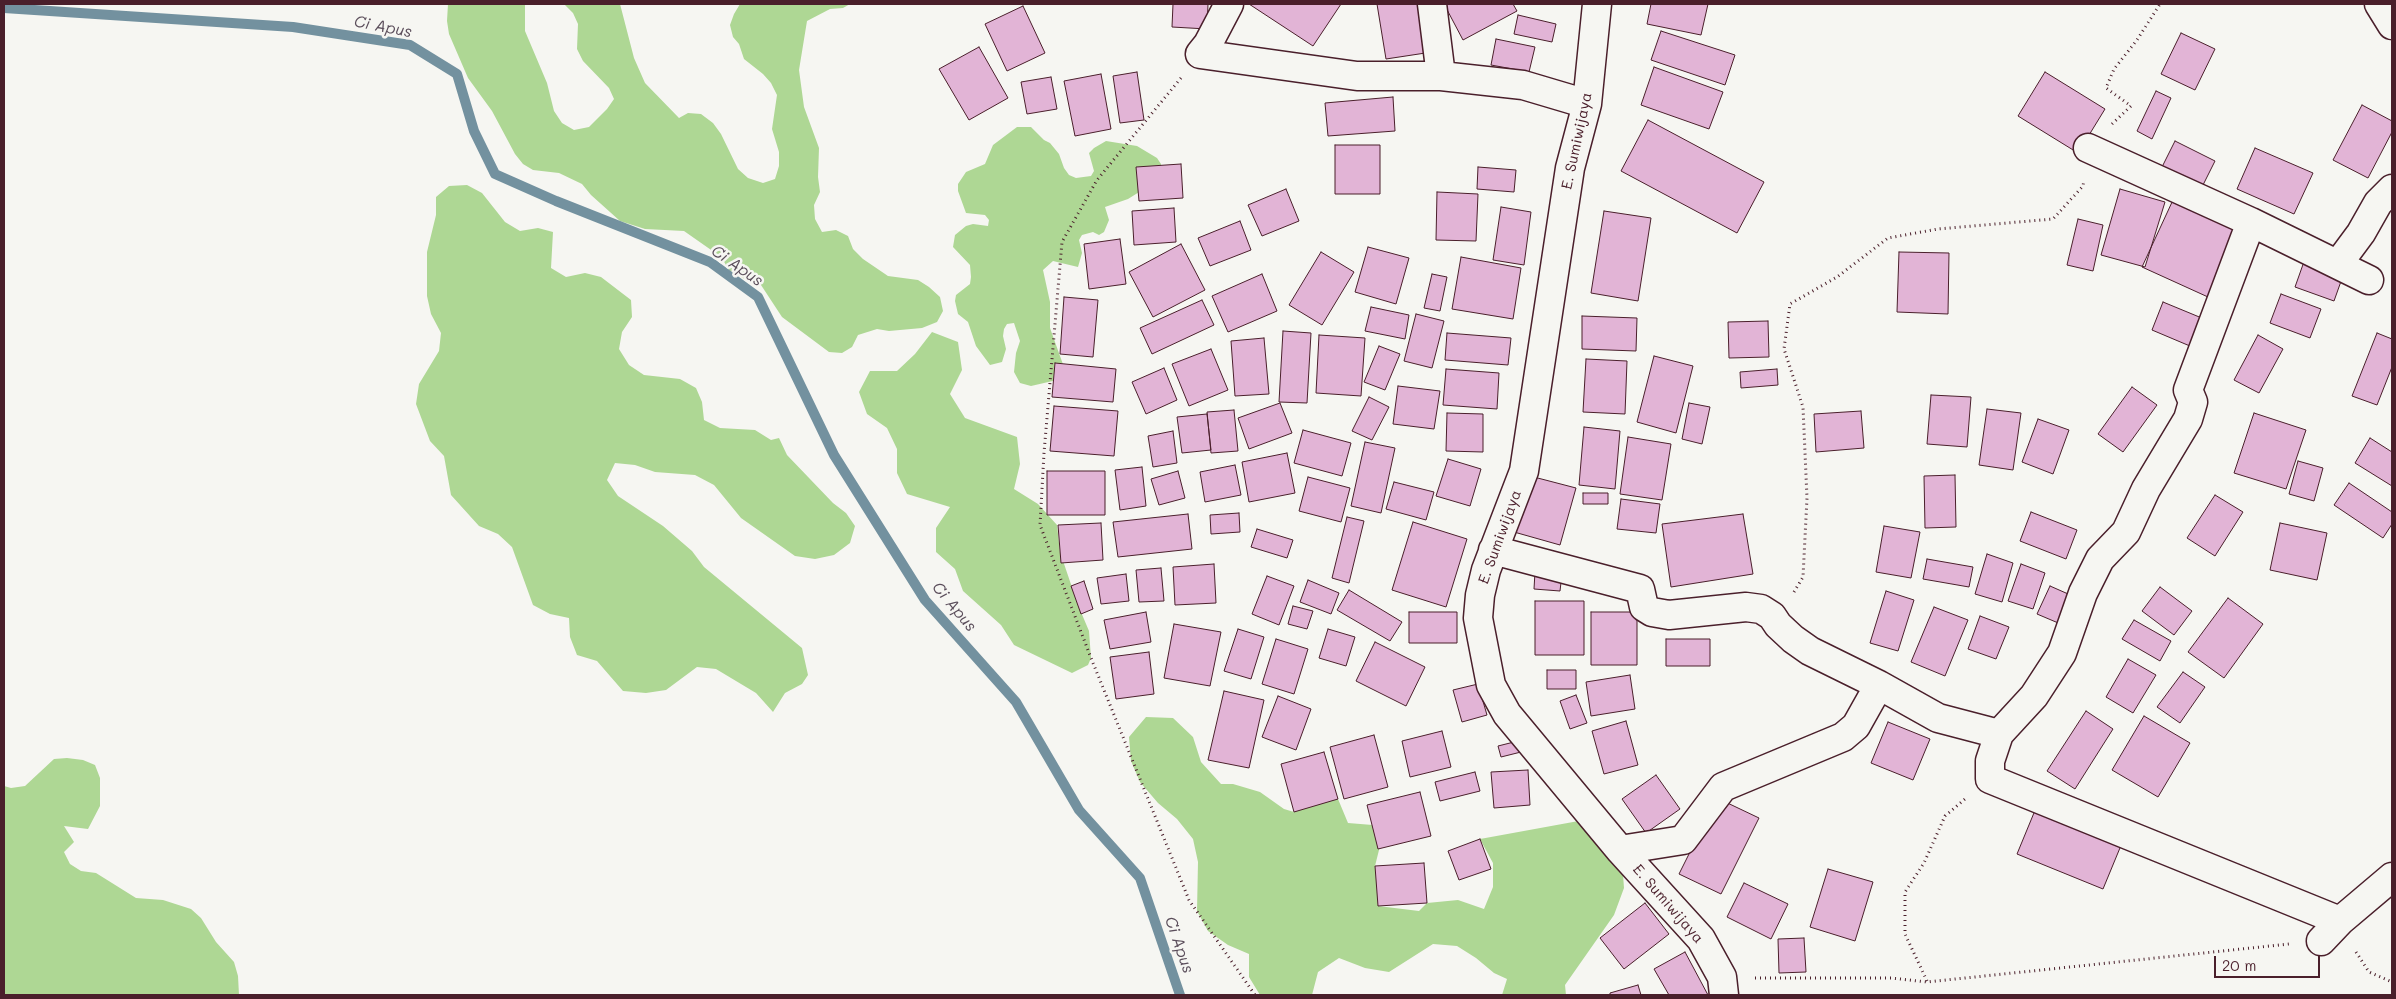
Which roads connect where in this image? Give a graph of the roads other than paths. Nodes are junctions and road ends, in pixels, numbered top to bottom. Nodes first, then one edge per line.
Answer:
1 (1229, 4) edge
2 (1432, 4) edge
3 (1598, 4) edge
4 (2379, 4) edge
5 (2392, 25) edge
6 (1441, 76) junction
7 (1587, 104) junction
8 (2088, 148) road end
9 (2392, 189) edge
10 (2250, 222) junction
11 (2338, 264) junction
12 (2370, 280) dead end
13 (1493, 550) junction
14 (1879, 684) junction
15 (1999, 734) junction
16 (1620, 850) junction
17 (2392, 877) edge
18 (2340, 921) junction
19 (2321, 941) road end
20 (1723, 986) edge

1 - 6 street
2 - 6 street
3 - 7 street, E. Sumiwijaya
4 - 5 street
6 - 7 street
7 - 13 street, E. Sumiwijaya
8 - 10 street
9 - 11 street
10 - 11 street
10 - 15 street
11 - 12 street
13 - 14 street
13 - 16 street, E. Sumiwijaya
14 - 15 street
14 - 16 street
15 - 18 street
16 - 20 street, E. Sumiwijaya
17 - 18 street
18 - 19 street

